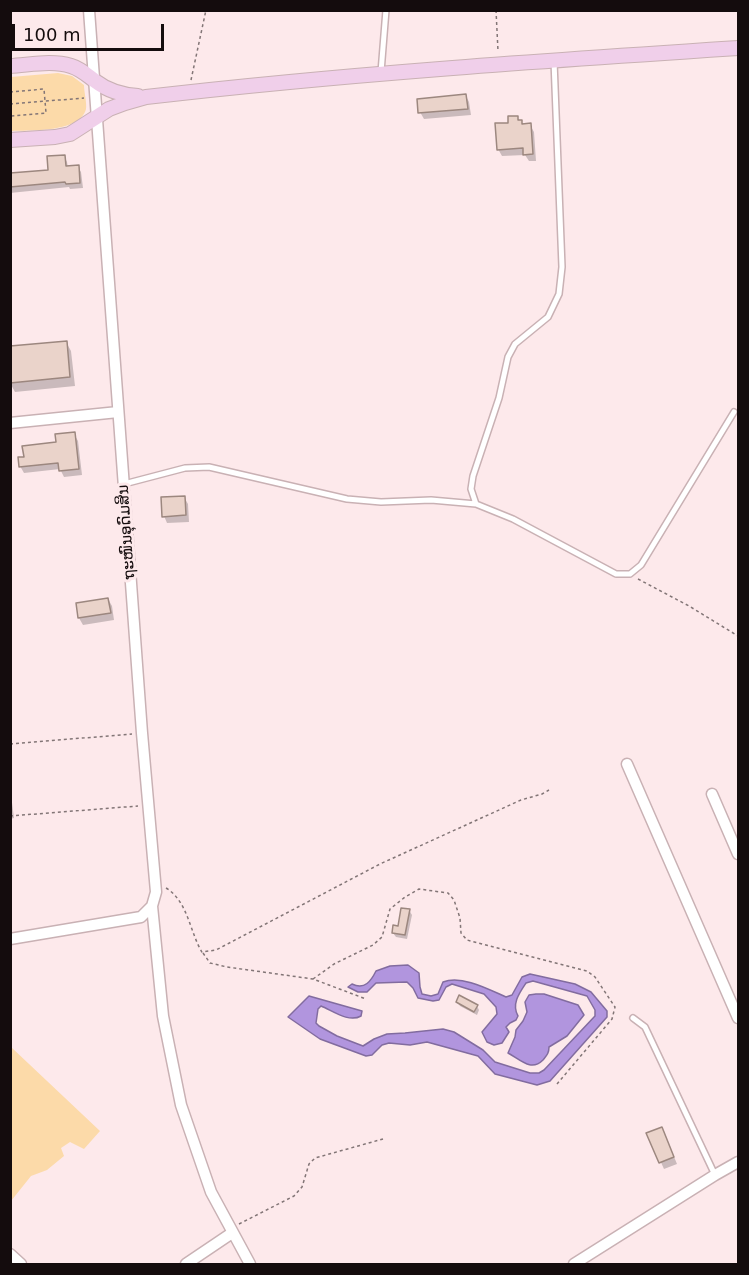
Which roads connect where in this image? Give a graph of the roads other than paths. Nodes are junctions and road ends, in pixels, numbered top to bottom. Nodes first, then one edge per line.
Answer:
1 (89, 10) edge
2 (386, 10) edge
3 (738, 48) edge
4 (554, 60) junction
5 (10, 66) edge
6 (381, 74) junction
7 (94, 81) junction
8 (146, 97) junction
9 (97, 116) junction
10 (10, 140) edge
11 (118, 412) junction
12 (734, 412) dead end
13 (10, 423) edge
14 (123, 484) junction
15 (476, 504) junction
16 (627, 764) dead end
17 (712, 794) dead end
18 (738, 854) edge
19 (152, 906) junction
20 (10, 939) edge
21 (633, 1018) dead end
22 (738, 1018) edge
23 (738, 1162) edge
24 (715, 1175) junction
25 (231, 1230) junction
26 (10, 1254) edge
27 (21, 1264) edge
28 (186, 1264) edge
29 (250, 1264) edge
30 (574, 1264) edge

1 - 7 street, ຖະໜົນອຸດົມສິນ
2 - 6 lane
3 - 4 street
4 - 6 street
4 - 15 lane
5 - 7 street
6 - 8 street
7 - 8 street
7 - 9 street, ຖະໜົນອຸດົມສິນ
8 - 9 street
9 - 10 street
9 - 11 street, ຖະໜົນອຸດົມສິນ
11 - 13 street
11 - 14 street, ຖະໜົນອຸດົມສິນ
12 - 15 lane
14 - 15 lane
14 - 19 street, ຖະໜົນອຸດົມສິນ
16 - 22 street
17 - 18 street
19 - 20 street
19 - 25 street, ຖະໜົນອຸດົມສິນ
21 - 24 lane
23 - 24 street
24 - 30 street
25 - 28 street
25 - 29 street, ຖະໜົນອຸດົມສິນ
26 - 27 street

